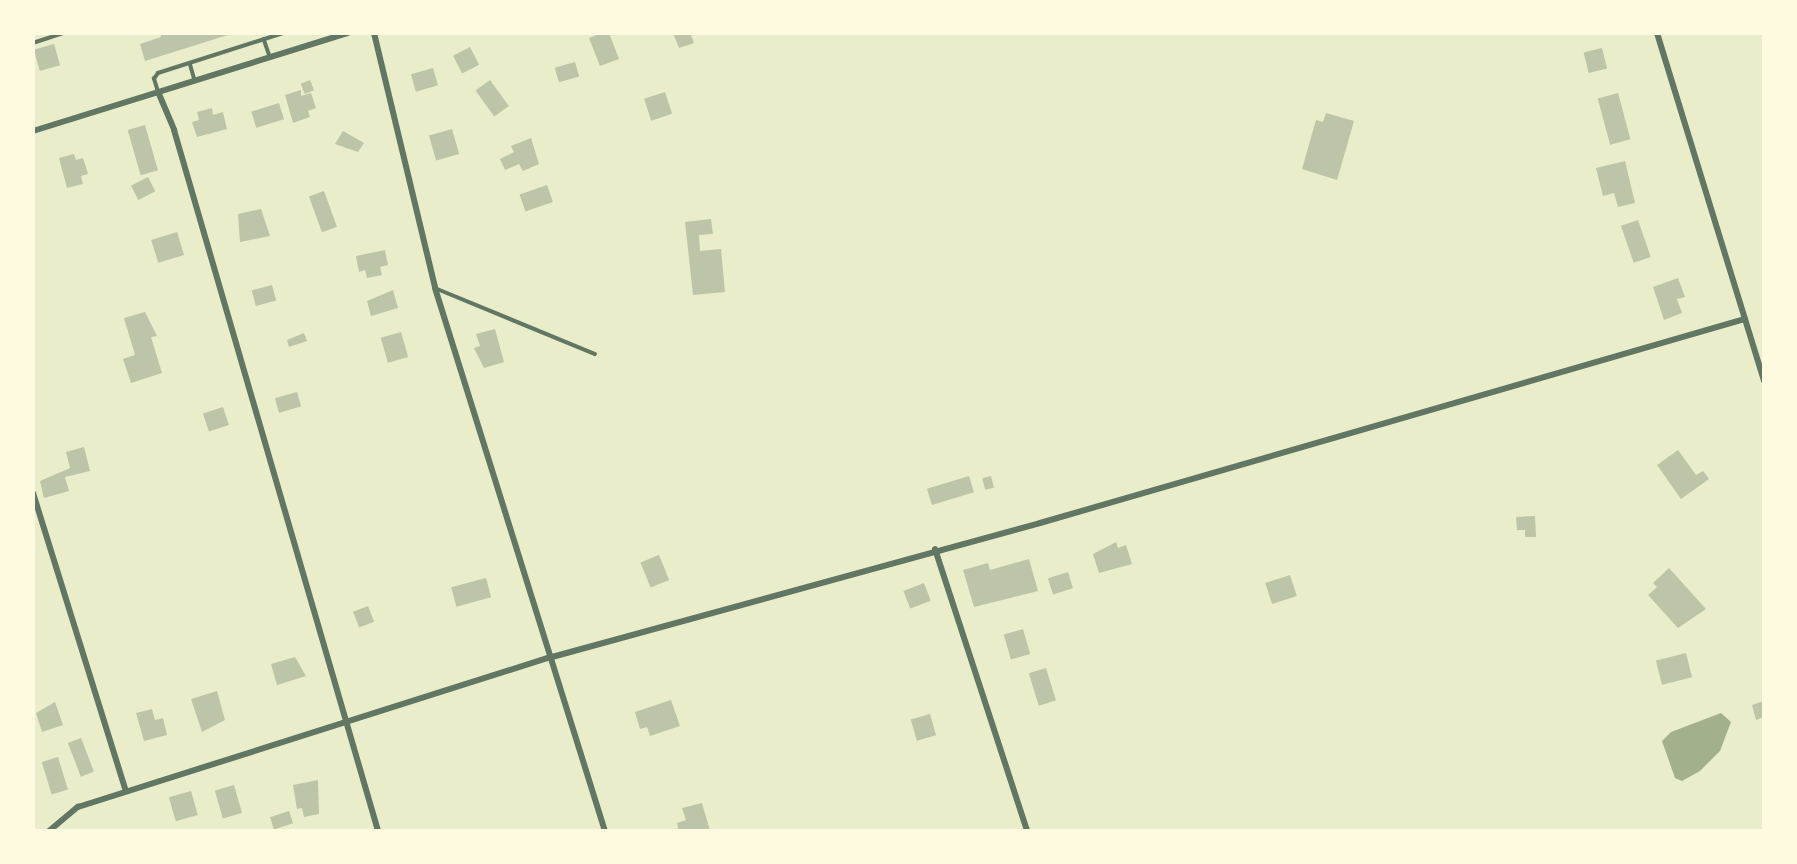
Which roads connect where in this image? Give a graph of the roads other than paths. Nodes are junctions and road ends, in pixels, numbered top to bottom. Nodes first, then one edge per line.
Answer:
1 (63, 33) edge
2 (283, 33) edge
3 (374, 33) edge
4 (1657, 33) edge
5 (344, 34) edge
6 (264, 39) junction
7 (33, 43) edge
8 (270, 58) junction
9 (190, 63) junction
10 (196, 82) junction
11 (159, 94) junction
12 (33, 130) edge
13 (435, 288) junction
14 (1745, 319) junction
15 (595, 354) dead end
16 (1764, 381) edge
17 (33, 493) edge
18 (935, 549) junction
19 (552, 657) junction
20 (348, 720) junction
21 (126, 791) junction
22 (49, 831) edge
23 (378, 831) edge
24 (605, 831) edge
25 (1027, 831) edge

1 - 7 lane
2 - 6 lane
3 - 13 street
4 - 14 street
5 - 8 street
6 - 8 lane
6 - 9 lane
8 - 10 street
9 - 10 lane
9 - 11 lane
10 - 11 street
11 - 12 street
11 - 20 street
13 - 15 lane
13 - 19 street
14 - 16 street
14 - 18 street
17 - 21 street
18 - 19 street
18 - 25 street
19 - 20 street
19 - 24 street
20 - 21 street
20 - 23 street
21 - 22 street

